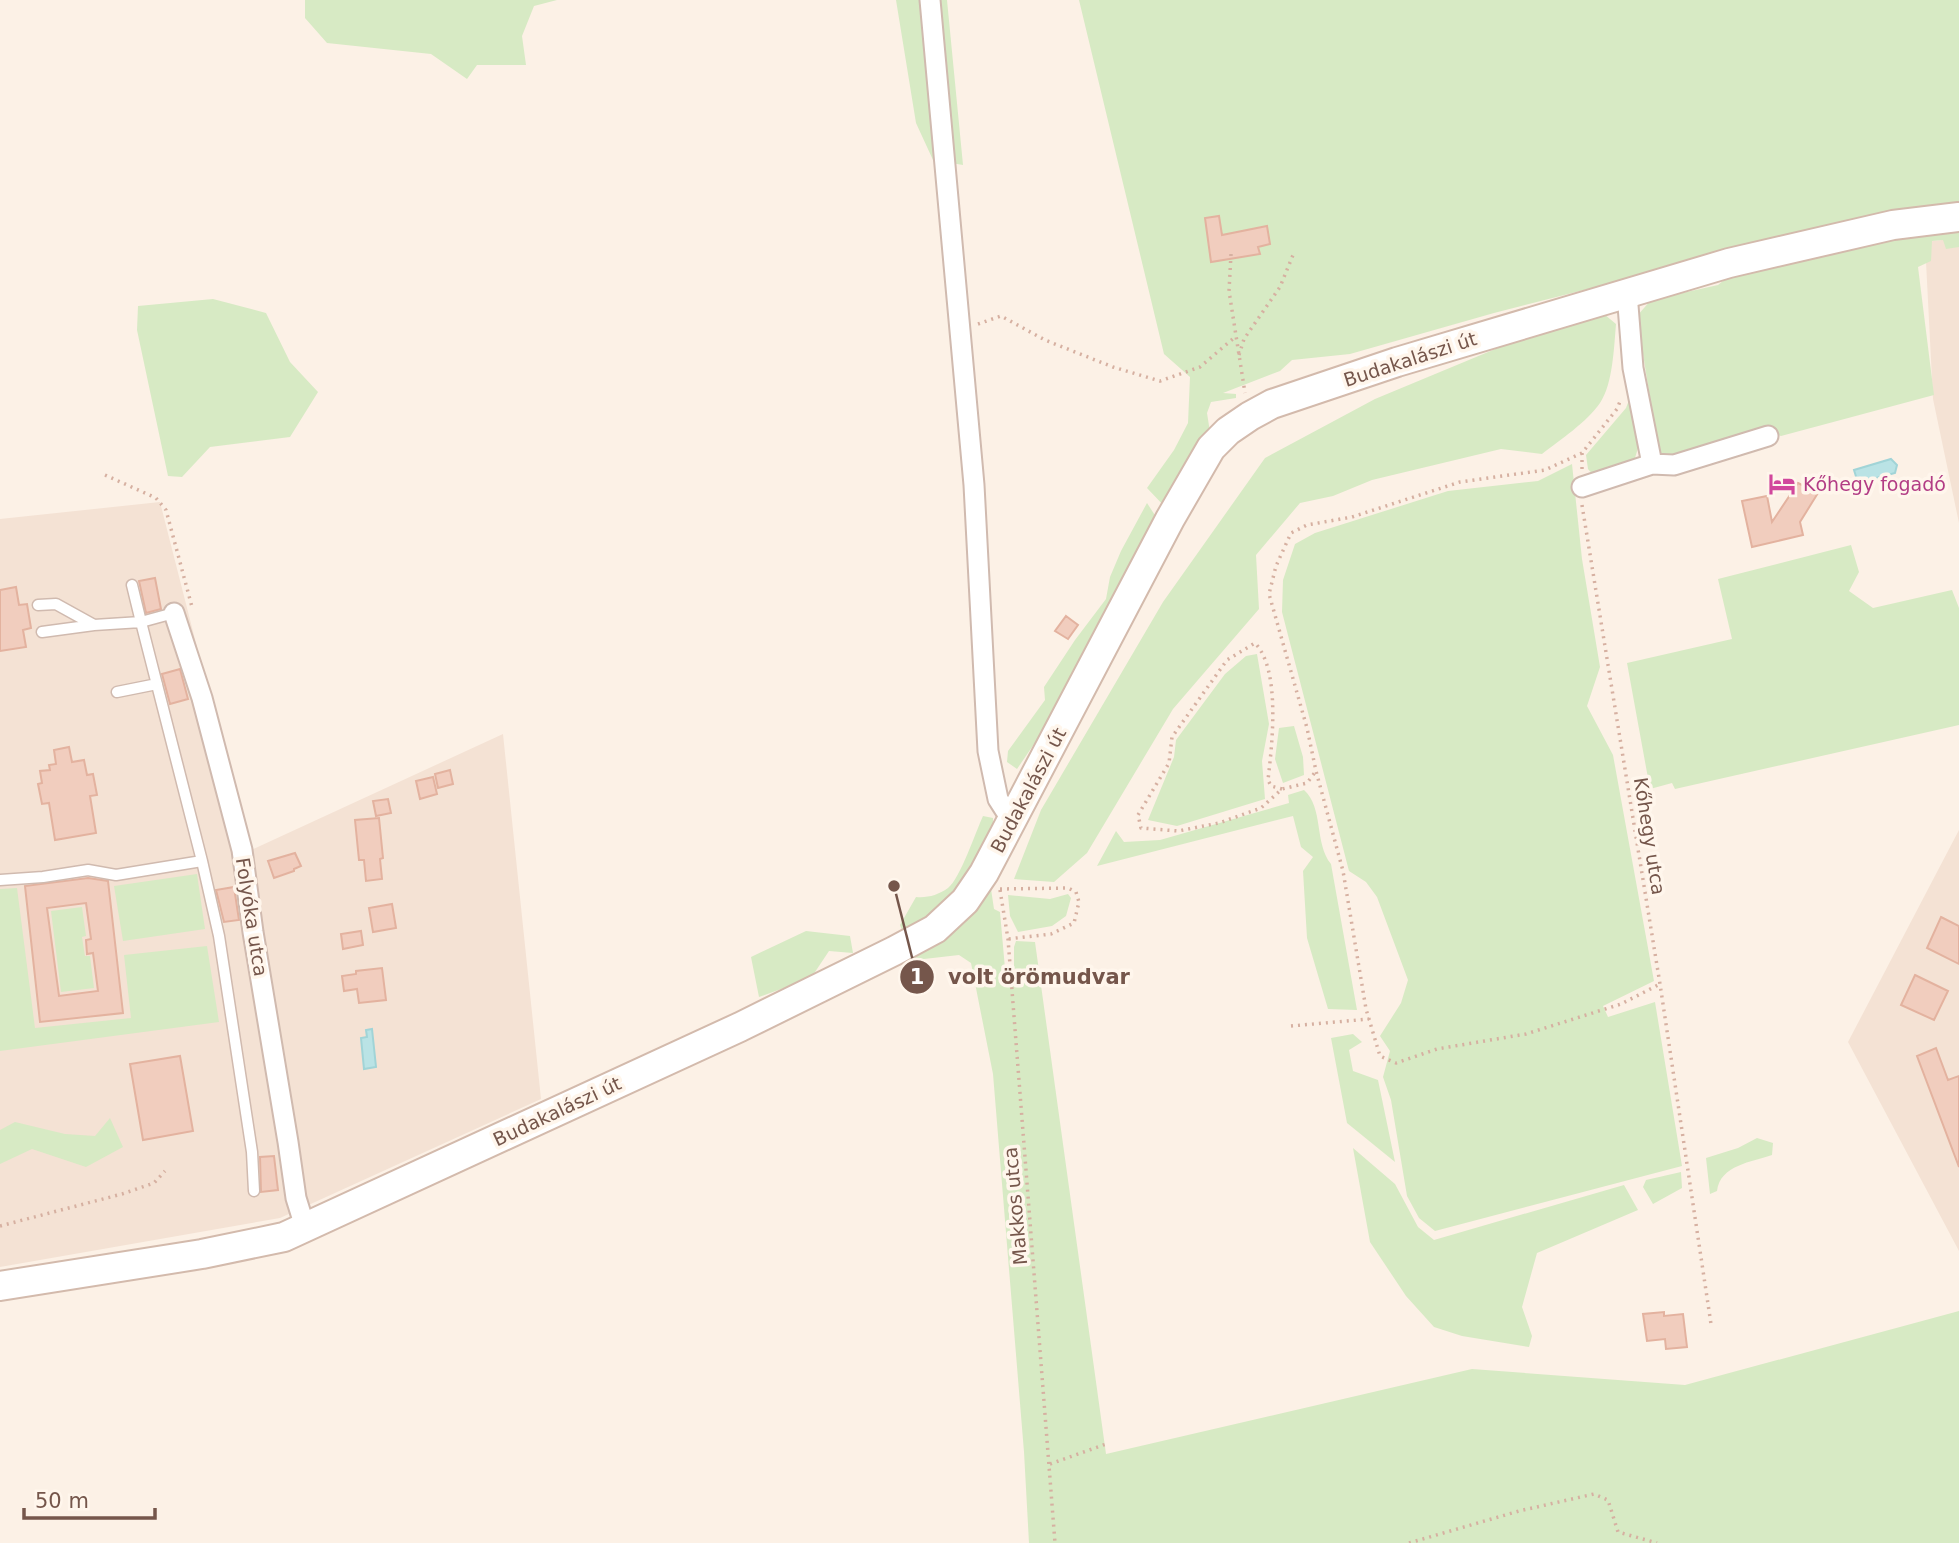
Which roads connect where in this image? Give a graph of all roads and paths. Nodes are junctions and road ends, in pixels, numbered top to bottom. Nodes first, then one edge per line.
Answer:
1 (930, 0) edge
2 (1959, 217) edge
3 (1231, 254) dead end
4 (1293, 255) dead end
5 (1627, 293) junction
6 (959, 330) junction
7 (1235, 337) junction
8 (1238, 357) junction
9 (1633, 368) junction
10 (1250, 416) junction
11 (1768, 436) dead end
12 (1582, 453) junction
13 (1652, 464) junction
14 (105, 475) dead end
15 (1582, 487) junction
16 (132, 585) dead end
17 (38, 605) dead end
18 (174, 613) joint
19 (141, 622) junction
20 (94, 625) junction
21 (41, 632) dead end
22 (183, 639) junction
23 (157, 684) junction
24 (117, 692) dead end
25 (1316, 771) junction
26 (1282, 789) junction
27 (1014, 818) junction
28 (202, 861) junction
29 (0, 880) edge
30 (992, 881) junction
31 (1008, 939) junction
32 (1660, 984) junction
33 (1369, 1019) junction
34 (1291, 1026) dead end
35 (165, 1171) dead end
36 (254, 1191) dead end
37 (0, 1226) edge
38 (305, 1227) junction
39 (0, 1286) edge
40 (1712, 1324) dead end
41 (1109, 1443) dead end
42 (1049, 1464) junction
43 (1055, 1543) edge
44 (1409, 1543) edge
45 (1657, 1543) edge

1 - 6 street
2 - 5 main road, Budakalászi út
3 - 7 path
4 - 8 path
5 - 9 street
5 - 10 main road, Budakalászi út
6 - 7 path
6 - 27 street
7 - 8 path
8 - 10 path
9 - 12 path
9 - 13 street
10 - 27 main road, Budakalászi út
11 - 13 street
12 - 15 path, Kőhegy utca
12 - 25 path
13 - 15 street
14 - 22 path
15 - 32 path, Kőhegy utca
16 - 19 lane
17 - 20 lane
18 - 19 lane
18 - 22 street, Folyóka utca
19 - 20 lane
19 - 23 lane
20 - 21 lane
22 - 38 street, Folyóka utca
23 - 24 lane
23 - 28 lane
25 - 26 path
25 - 33 path
26 - 26 path
27 - 30 main road, Budakalászi út
28 - 29 lane
28 - 36 lane
30 - 31 path, Makkos utca
30 - 31 path
30 - 38 main road, Budakalászi út
31 - 42 path, Makkos utca
32 - 33 path
32 - 40 path, Kőhegy utca
33 - 34 path
35 - 37 path
38 - 39 main road, Budakalászi út
41 - 42 path
42 - 43 path, Makkos utca
44 - 45 path

